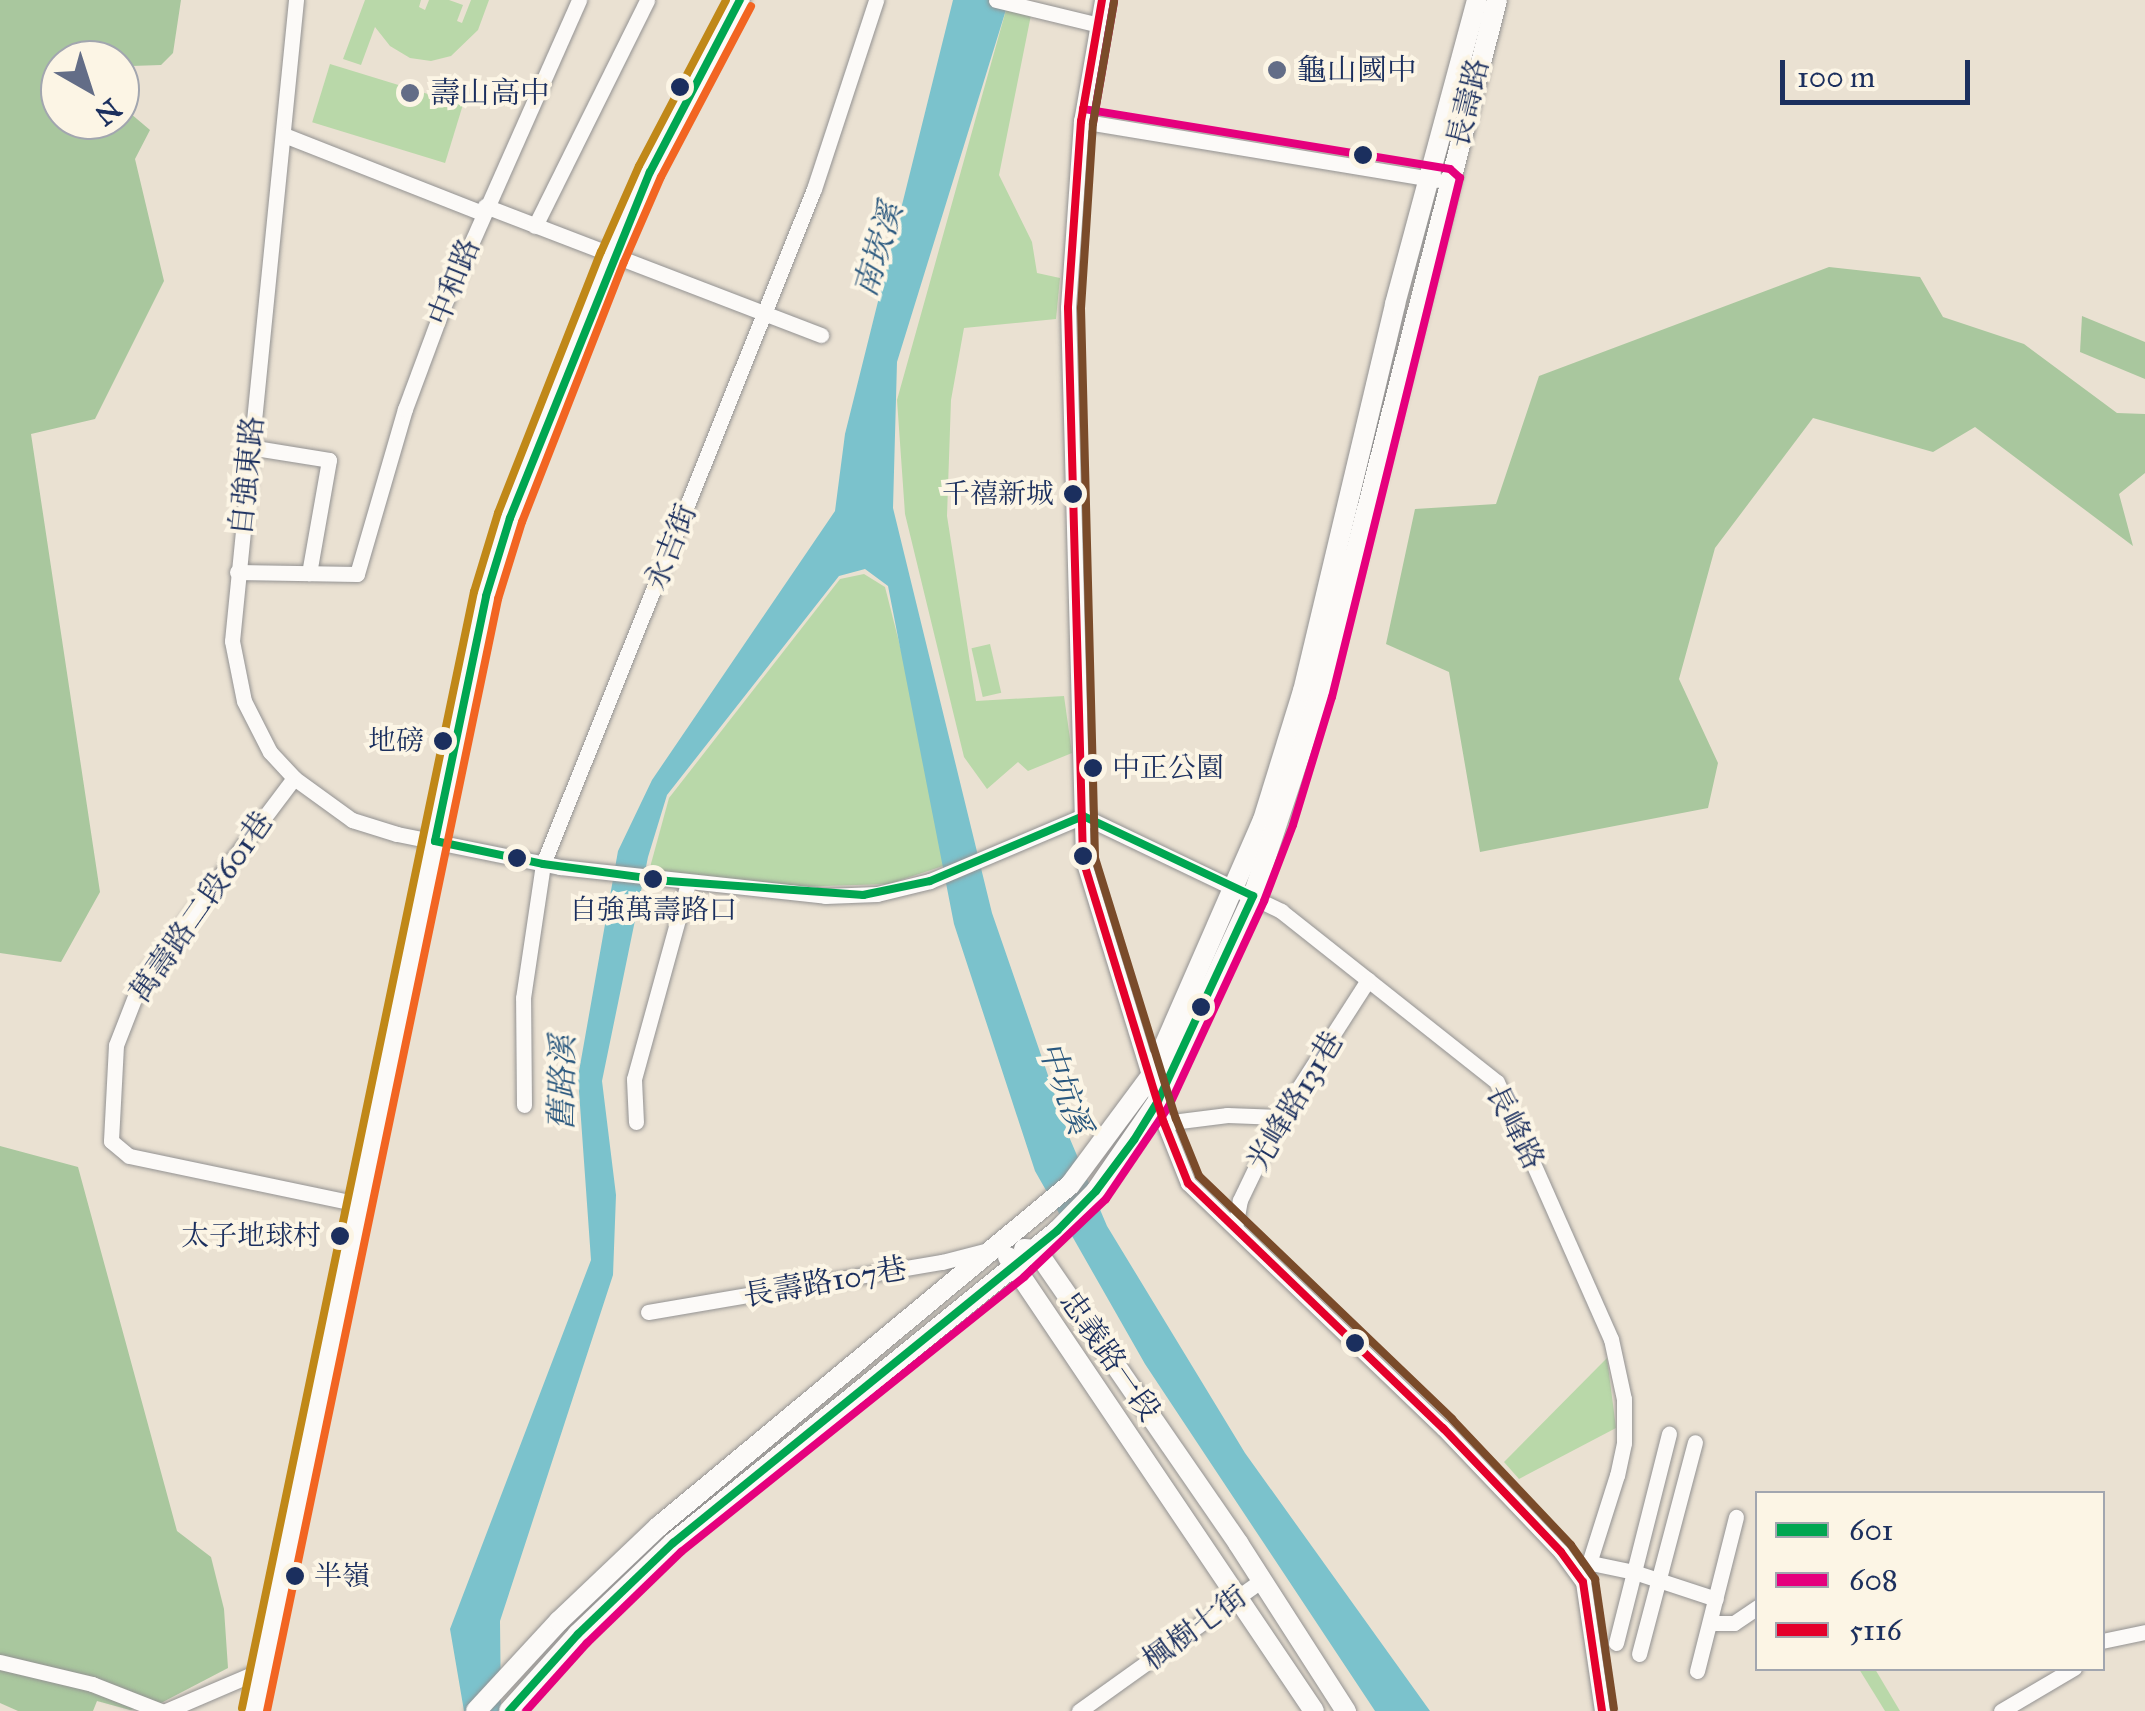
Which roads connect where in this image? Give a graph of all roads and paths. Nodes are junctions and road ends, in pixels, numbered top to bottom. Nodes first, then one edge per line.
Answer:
1 (296, 0) edge
2 (579, 0) edge
3 (647, 0) edge
4 (740, 0) edge
5 (876, 0) edge
6 (996, 0) edge
7 (1102, 0) edge
8 (1477, 0) edge
9 (1496, 0) edge
10 (1095, 24) junction
11 (1081, 121) junction
12 (284, 135) junction
13 (1438, 180) junction
14 (483, 209) junction
15 (536, 226) junction
16 (612, 257) junction
17 (764, 316) junction
18 (821, 335) dead end
19 (249, 447) junction
20 (237, 572) junction
21 (310, 573) junction
22 (294, 778) junction
23 (1083, 816) junction
24 (436, 841) junction
25 (543, 864) junction
26 (688, 883) junction
27 (1244, 891) junction
28 (1368, 980) junction
29 (1151, 1076) junction
30 (1158, 1101) junction
31 (524, 1105) dead end
32 (1280, 1117) junction
33 (636, 1122) dead end
34 (1164, 1123) junction
35 (1106, 1161) junction
36 (359, 1204) junction
37 (1234, 1228) junction
38 (1000, 1247) junction
39 (1036, 1250) junction
40 (1016, 1267) junction
41 (648, 1312) dead end
42 (1669, 1434) dead end
43 (1695, 1442) dead end
44 (1736, 1517) dead end
45 (1591, 1563) junction
46 (1634, 1572) junction
47 (1262, 1580) junction
48 (1659, 1580) junction
49 (1583, 1582) junction
50 (1238, 1597) junction
51 (1716, 1599) junction
52 (1755, 1609) edge
53 (1710, 1623) junction
54 (2145, 1632) edge
55 (2105, 1639) edge
56 (1616, 1643) dead end
57 (1639, 1654) dead end
58 (0, 1662) edge
59 (264, 1669) junction
60 (1697, 1670) dead end
61 (2069, 1671) edge
62 (163, 1711) edge
63 (254, 1711) edge
64 (476, 1711) edge
65 (509, 1711) edge
66 (1079, 1711) edge
67 (1314, 1711) edge
68 (1346, 1711) edge
69 (1602, 1711) edge
70 (2001, 1711) edge

1 - 12 street, 自強東路
2 - 14 street, 中和路
3 - 15 street
4 - 16 main road
5 - 17 street, 永吉街
6 - 10 street
7 - 10 street
8 - 13 main road, 長壽路
9 - 13 main road, 長壽路
10 - 11 street
11 - 13 street
11 - 23 street
12 - 14 street
12 - 19 street, 自強東路
13 - 27 main road, 長壽路
14 - 15 street
14 - 21 street, 中和路
15 - 16 street
16 - 17 street
16 - 24 main road
17 - 18 street
17 - 25 street, 永吉街
19 - 20 street, 自強東路
19 - 21 street
20 - 21 street
20 - 22 street, 自強東路
22 - 24 street, 自強東路
22 - 36 street, 萬壽路二段601巷
23 - 26 street, 自強東路
23 - 27 street, 長峰路
23 - 29 street
24 - 25 street, 自強東路
24 - 36 main road
25 - 26 street, 自強東路
25 - 31 street, 永吉街
26 - 33 street
27 - 28 street, 長峰路
27 - 29 main road, 長壽路
27 - 30 main road, 長壽路
28 - 32 street, 光峰路131巷
28 - 45 street, 長峰路
29 - 30 street
29 - 35 main road, 長壽路
30 - 34 street
30 - 35 main road, 長壽路
32 - 34 street
32 - 37 street, 光峰路131巷
34 - 37 street
35 - 38 main road
35 - 39 main road
36 - 59 main road
37 - 49 street
38 - 39 main road
38 - 40 main road, 忠義路一段
38 - 41 street, 長壽路107巷
38 - 64 main road
39 - 40 main road
39 - 47 main road, 忠義路一段
40 - 50 main road, 忠義路一段
40 - 65 main road
42 - 46 street
43 - 48 street
44 - 51 street
45 - 46 street
45 - 49 street, 長峰路
46 - 48 street
46 - 56 street
47 - 50 street, 楓樹七街
47 - 68 main road, 忠義路一段
48 - 51 street
48 - 57 street
49 - 69 street
50 - 66 street, 楓樹七街
50 - 67 main road, 忠義路一段
51 - 53 street
52 - 53 street
53 - 60 street
54 - 55 street
58 - 62 street
59 - 62 street
59 - 63 main road
61 - 70 street

